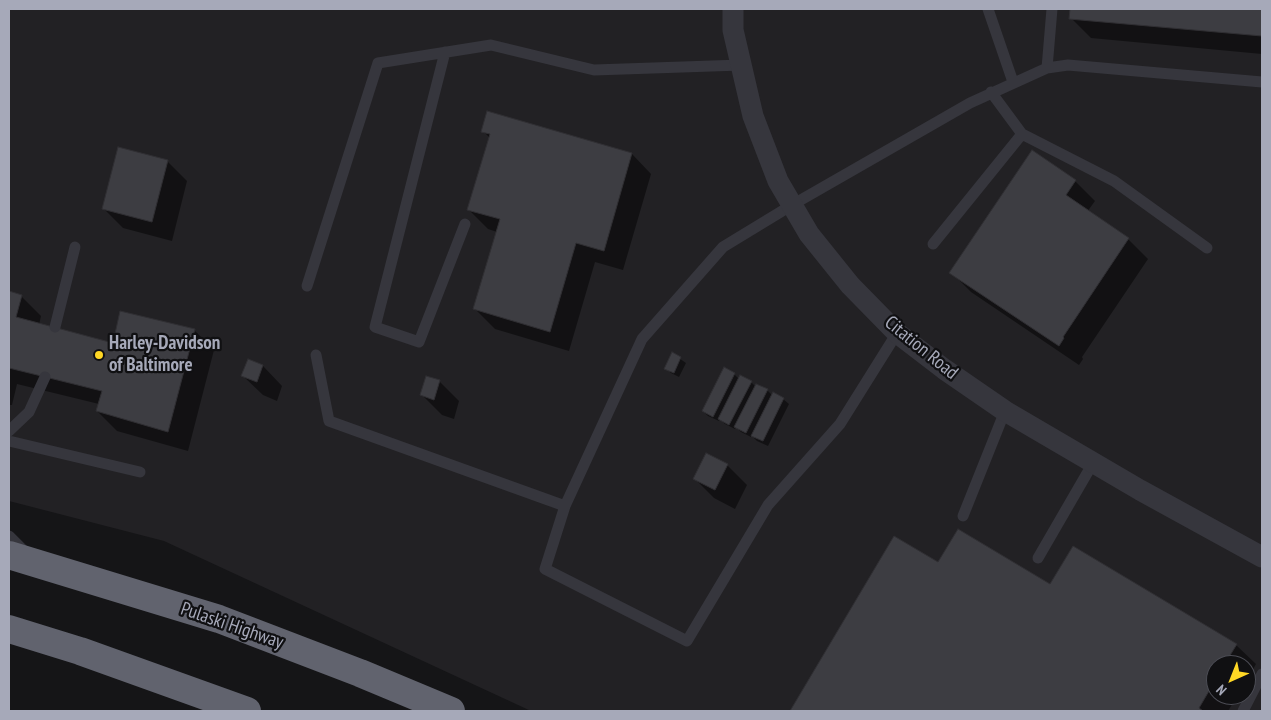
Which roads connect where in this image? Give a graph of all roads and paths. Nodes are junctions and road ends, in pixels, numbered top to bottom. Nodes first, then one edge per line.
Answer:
1 (733, 9) edge
2 (988, 9) edge
3 (1052, 9) edge
4 (445, 52) junction
5 (741, 65) junction
6 (1047, 68) junction
7 (1013, 82) junction
8 (1262, 82) edge
9 (991, 92) junction
10 (1022, 134) junction
11 (792, 205) junction
12 (465, 224) dead end
13 (933, 244) dead end
14 (75, 247) dead end
15 (1207, 248) dead end
16 (307, 286) dead end
17 (55, 328) dead end
18 (897, 333) junction
19 (316, 355) dead end
20 (45, 377) dead end
21 (1005, 411) junction
22 (9, 431) edge
23 (9, 441) edge
24 (1093, 463) junction
25 (140, 472) dead end
26 (565, 506) junction
27 (963, 516) dead end
28 (9, 536) edge
29 (9, 555) edge
30 (1262, 557) edge
31 (1038, 558) dead end
32 (37, 564) junction
33 (9, 628) edge
34 (1262, 674) edge
35 (247, 711) edge
36 (451, 711) edge
37 (1243, 711) edge

1 - 5 street, Citation Road
2 - 7 lane
3 - 6 lane
4 - 5 lane
4 - 12 lane
4 - 16 lane
5 - 11 street, Citation Road
6 - 7 lane
6 - 8 lane
7 - 9 lane
9 - 10 lane
9 - 11 lane
10 - 13 lane
10 - 15 lane
11 - 18 street, Citation Road
11 - 26 lane
14 - 17 lane
18 - 21 street, Citation Road
18 - 26 lane
19 - 26 lane
20 - 22 lane
21 - 24 street, Citation Road
21 - 27 lane
23 - 25 lane
24 - 30 street, Citation Road
24 - 31 lane
28 - 32 lane
29 - 32 highway, Pulaski Highway
32 - 36 highway, Pulaski Highway
33 - 35 highway
34 - 37 lane

